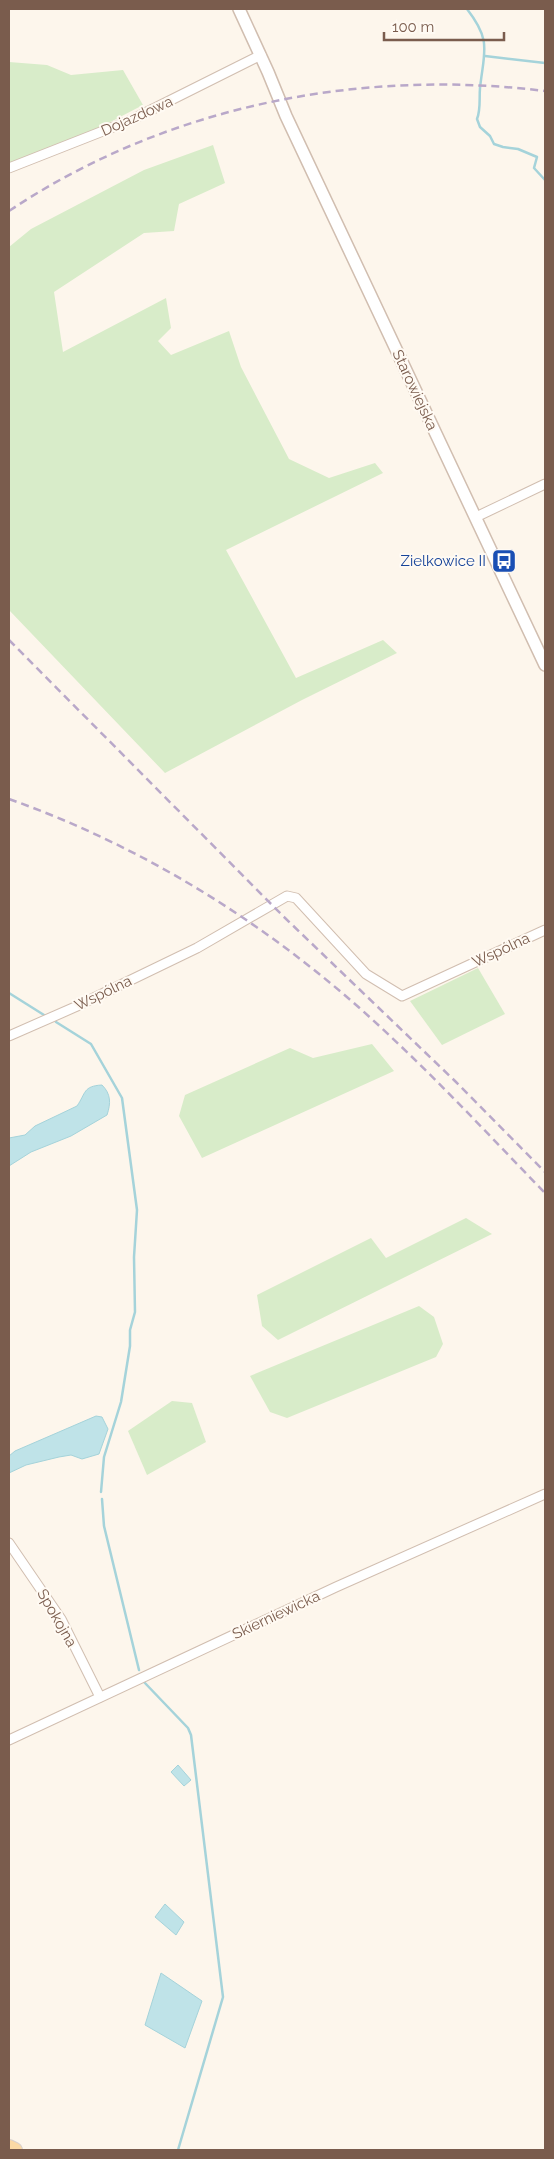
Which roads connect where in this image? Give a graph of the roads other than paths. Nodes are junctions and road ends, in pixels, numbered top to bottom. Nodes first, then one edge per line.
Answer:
1 (239, 9) edge
2 (261, 55) junction
3 (9, 168) edge
4 (545, 484) edge
5 (476, 517) junction
6 (545, 665) edge
7 (545, 930) edge
8 (9, 1036) edge
9 (545, 1494) edge
10 (9, 1543) edge
11 (100, 1697) junction
12 (9, 1740) edge
13 (9, 2147) edge
14 (15, 2150) edge

1 - 2 street, Starowiejska
2 - 3 street, Dojazdowa
2 - 5 street, Starowiejska
4 - 5 street
5 - 6 street, Starowiejska
7 - 8 street, Wspólna
9 - 11 street, Skierniewicka
10 - 11 street, Spokojna
11 - 12 street, Skierniewicka
13 - 14 main road

